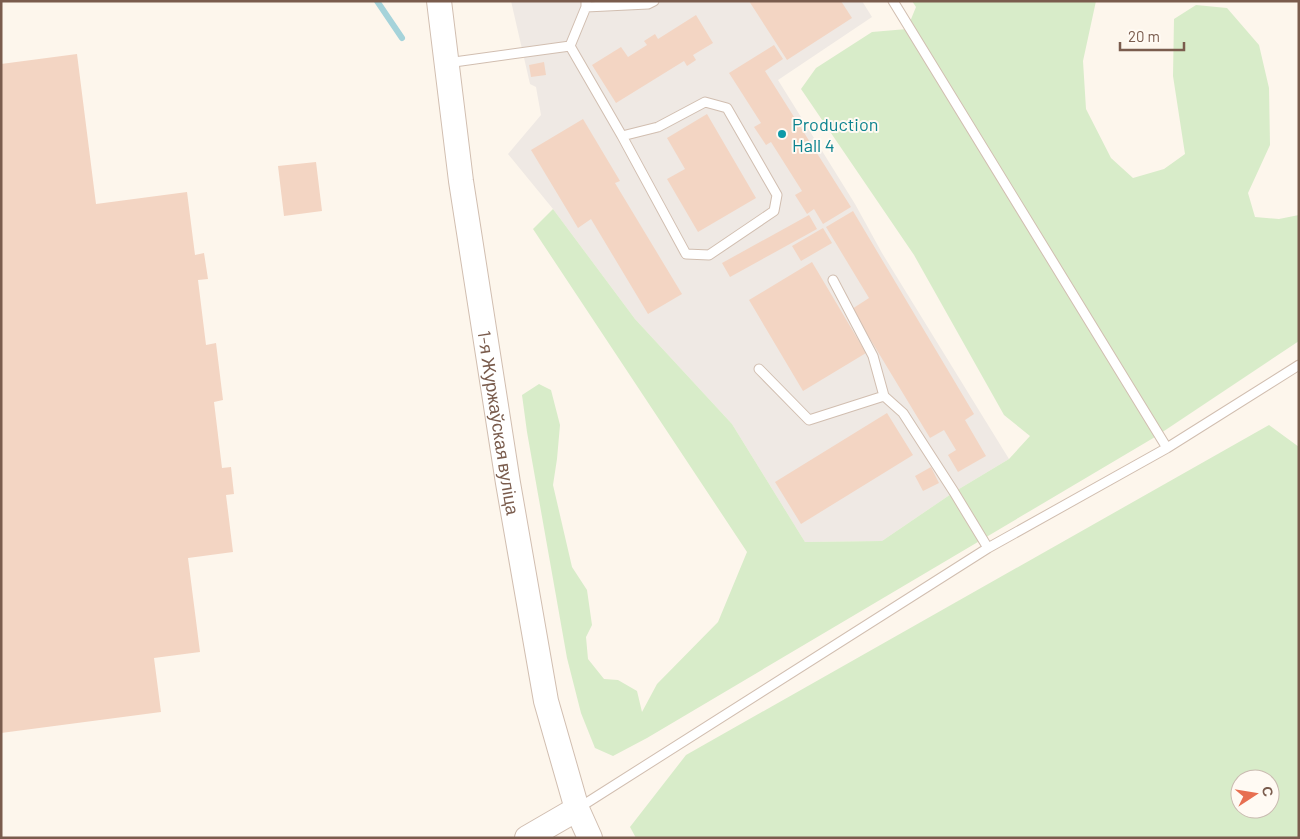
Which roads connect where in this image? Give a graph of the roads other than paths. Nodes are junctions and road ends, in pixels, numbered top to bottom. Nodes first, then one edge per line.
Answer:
1 (439, 1) edge
2 (654, 1) edge
3 (892, 1) edge
4 (586, 4) edge
5 (570, 46) junction
6 (447, 63) junction
7 (622, 136) junction
8 (833, 280) dead end
9 (1299, 365) edge
10 (759, 369) dead end
11 (884, 396) junction
12 (1167, 448) junction
13 (988, 548) junction
14 (577, 809) junction
15 (527, 838) edge
16 (590, 838) edge

1 - 6 street, 1-я Журжаўская вуліца
2 - 4 lane
3 - 12 lane
4 - 5 lane
5 - 6 lane
5 - 7 lane
6 - 14 street, 1-я Журжаўская вуліца
7 - 7 lane
8 - 11 lane
9 - 12 lane
10 - 11 lane
11 - 13 lane
12 - 13 lane
13 - 14 lane
14 - 15 street
14 - 16 street, 1-я Журжаўская вуліца

